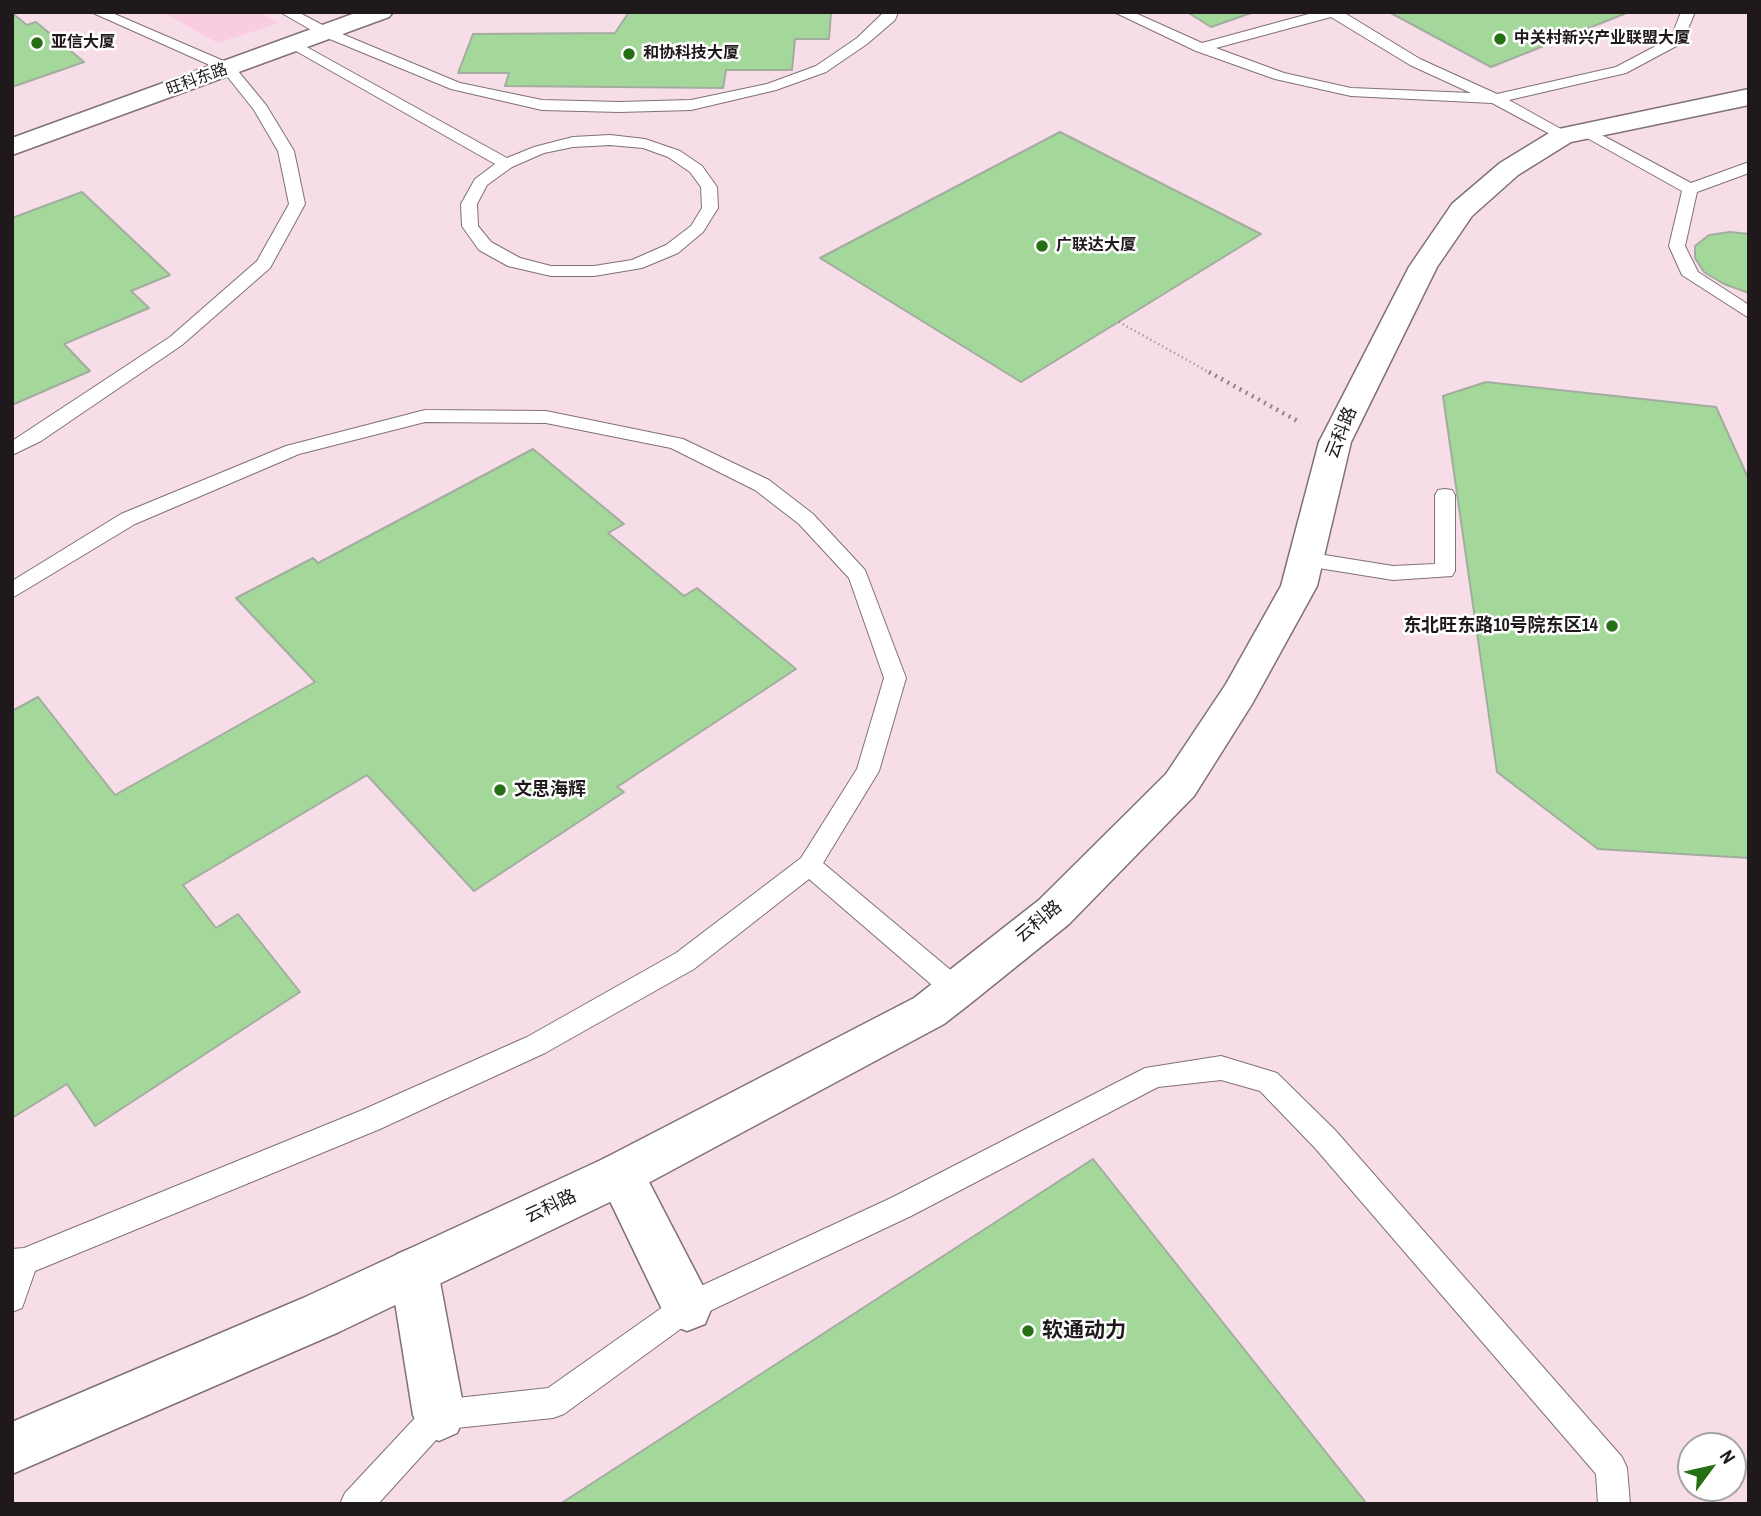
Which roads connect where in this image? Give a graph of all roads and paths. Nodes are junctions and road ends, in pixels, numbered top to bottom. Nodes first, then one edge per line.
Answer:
1 (98, 12) edge
2 (287, 12) edge
3 (381, 12) edge
4 (891, 12) edge
5 (1121, 12) edge
6 (1688, 12) edge
7 (325, 32) junction
8 (294, 44) junction
9 (1201, 48) junction
10 (228, 68) junction
11 (1749, 97) edge
12 (1494, 99) junction
13 (1574, 133) junction
14 (12, 147) edge
15 (506, 164) junction
16 (1749, 167) edge
17 (1690, 190) junction
18 (1749, 313) edge
19 (1119, 322) dead end
20 (1335, 442) junction
21 (12, 449) edge
22 (1445, 495) dead end
23 (1306, 559) junction
24 (12, 591) edge
25 (809, 865) junction
26 (956, 990) junction
27 (620, 1174) junction
28 (18, 1263) edge
29 (414, 1271) junction
30 (12, 1298) edge
31 (687, 1307) junction
32 (439, 1415) junction
33 (12, 1448) edge
34 (356, 1504) edge
35 (1614, 1504) edge

1 - 10 lane
2 - 7 lane
3 - 7 street, 旺科东路
4 - 7 lane
5 - 9 lane
6 - 12 lane
7 - 8 street, 旺科东路
8 - 10 street, 旺科东路
8 - 15 lane
9 - 12 lane
9 - 12 lane
10 - 14 street, 旺科东路
10 - 21 lane
11 - 13 street, 云科路
12 - 13 lane
13 - 17 lane
13 - 20 street, 云科路
15 - 15 lane
16 - 17 lane
17 - 18 lane
19 - 20 path
20 - 23 street, 云科路
22 - 23 lane
23 - 26 street, 云科路
24 - 25 lane
25 - 26 lane
25 - 28 lane
26 - 27 street, 云科路
27 - 29 street, 云科路
27 - 31 street
28 - 30 lane
29 - 32 street
29 - 33 street, 云科路
31 - 32 lane
31 - 35 lane
32 - 34 lane

